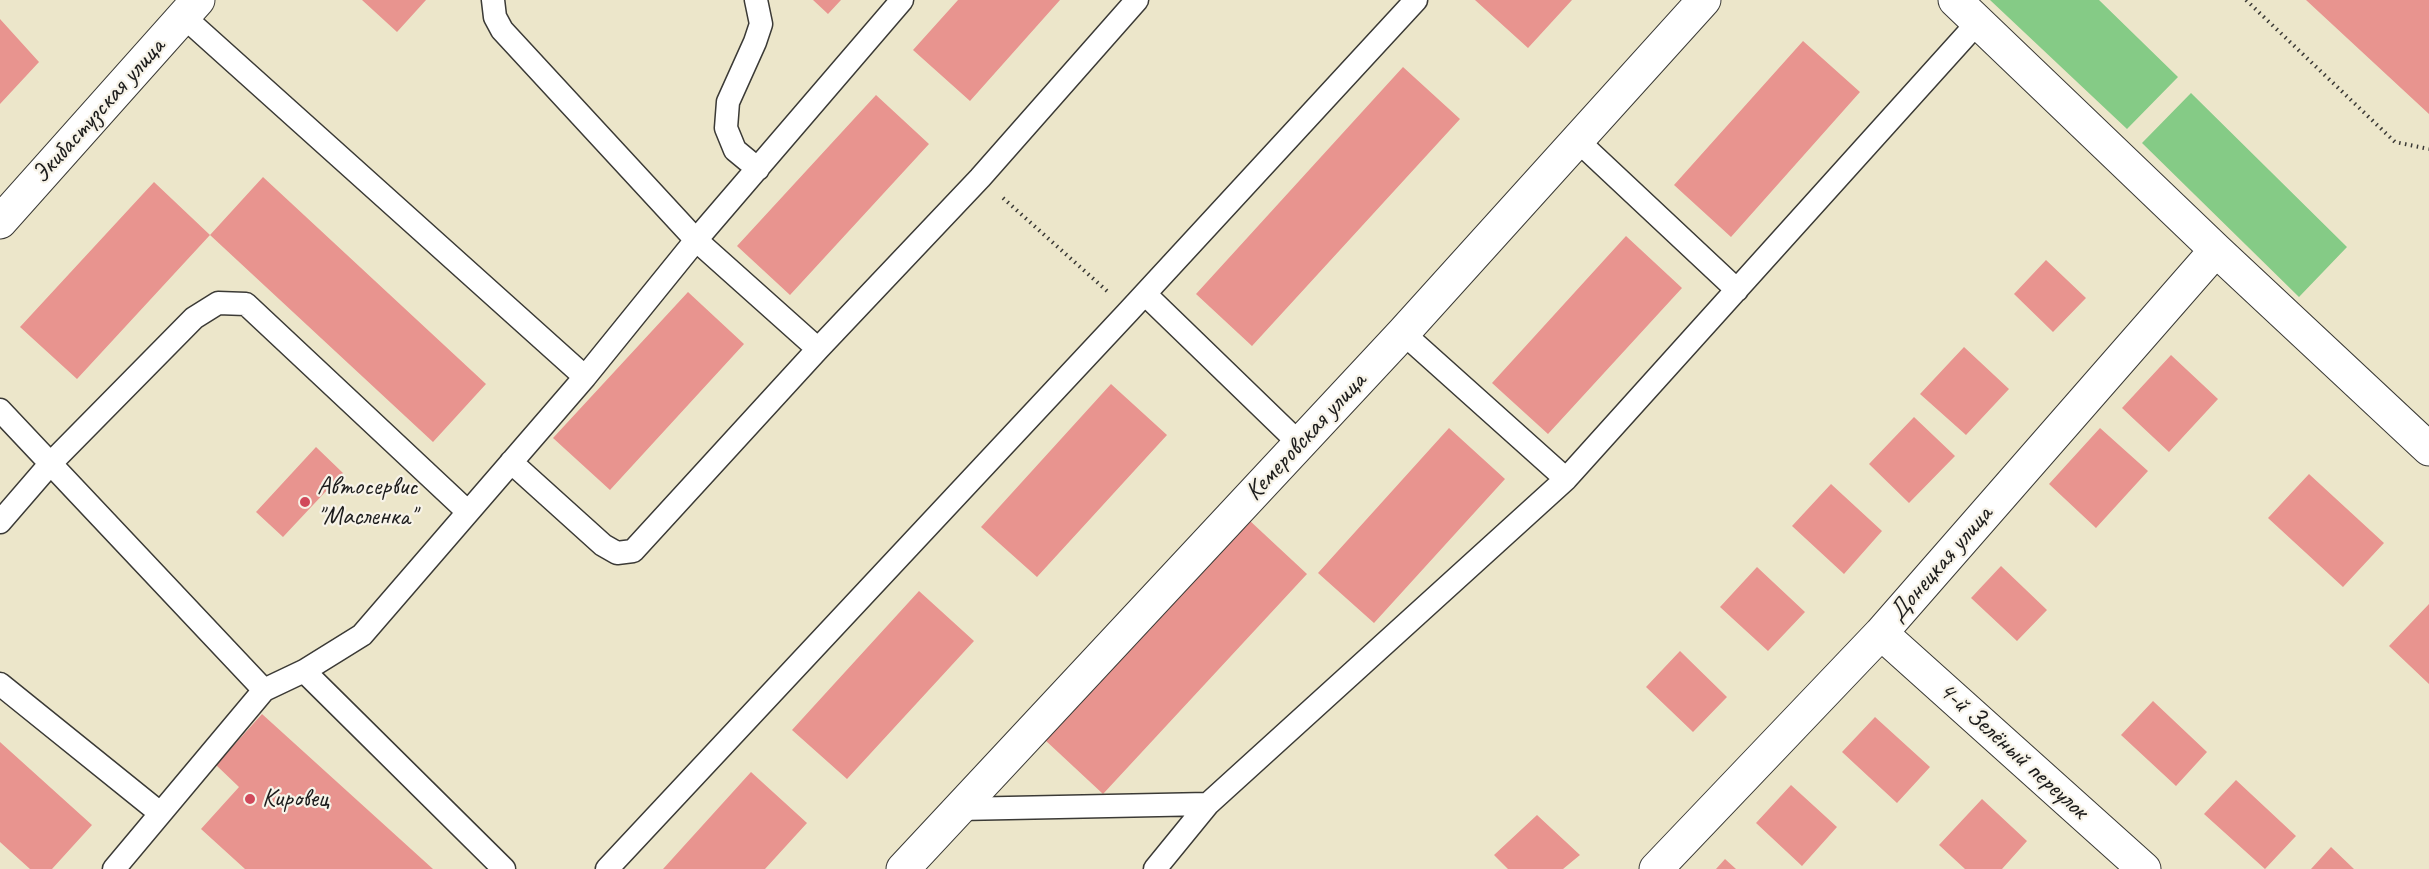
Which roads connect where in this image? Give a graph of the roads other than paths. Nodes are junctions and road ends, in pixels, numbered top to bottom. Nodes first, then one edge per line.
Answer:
1 (494, 0) edge
2 (756, 0) edge
3 (902, 0) edge
4 (1137, 0) edge
5 (1416, 0) edge
6 (1704, 0) edge
7 (191, 8) edge
8 (1967, 11) edge
9 (1578, 141) junction
10 (758, 169) junction
11 (0, 222) edge
12 (696, 240) junction
13 (2216, 250) junction
14 (1737, 290) junction
15 (1145, 294) junction
16 (1403, 333) junction
17 (818, 349) junction
18 (585, 377) junction
19 (0, 410) edge
20 (1300, 444) junction
21 (2429, 448) edge
22 (511, 462) junction
23 (51, 463) junction
24 (1566, 479) junction
25 (468, 512) junction
26 (0, 522) edge
27 (1881, 633) junction
28 (304, 671) junction
29 (0, 684) edge
30 (264, 690) junction
31 (1208, 804) junction
32 (959, 808) junction
33 (160, 813) junction
34 (114, 869) edge
35 (504, 869) edge
36 (608, 869) edge
37 (903, 869) edge
38 (1155, 869) edge
39 (1656, 869) edge
40 (2144, 869) edge

1 - 12 lane
2 - 10 lane
3 - 10 lane
4 - 17 lane
5 - 15 lane
6 - 9 street, Кемеровская улица
7 - 11 street, Экибастузская улица
7 - 18 lane
8 - 13 street
8 - 14 lane
9 - 14 lane
9 - 16 street, Кемеровская улица
10 - 12 lane
12 - 17 lane
12 - 18 lane
13 - 21 street
13 - 27 street, Донецкая улица
14 - 24 lane
15 - 20 lane
15 - 36 lane
16 - 20 street, Кемеровская улица
16 - 24 lane
17 - 22 lane
18 - 22 lane
19 - 23 lane
20 - 32 street, Кемеровская улица
22 - 25 lane
23 - 25 lane
23 - 26 lane
23 - 30 lane
24 - 31 lane
25 - 28 lane
27 - 39 street, Донецкая улица
27 - 40 street, 4-й Зелёный переулок
28 - 30 lane
28 - 35 lane
29 - 33 lane
30 - 33 lane
31 - 32 lane
31 - 38 lane
32 - 37 street, Кемеровская улица
33 - 34 lane

